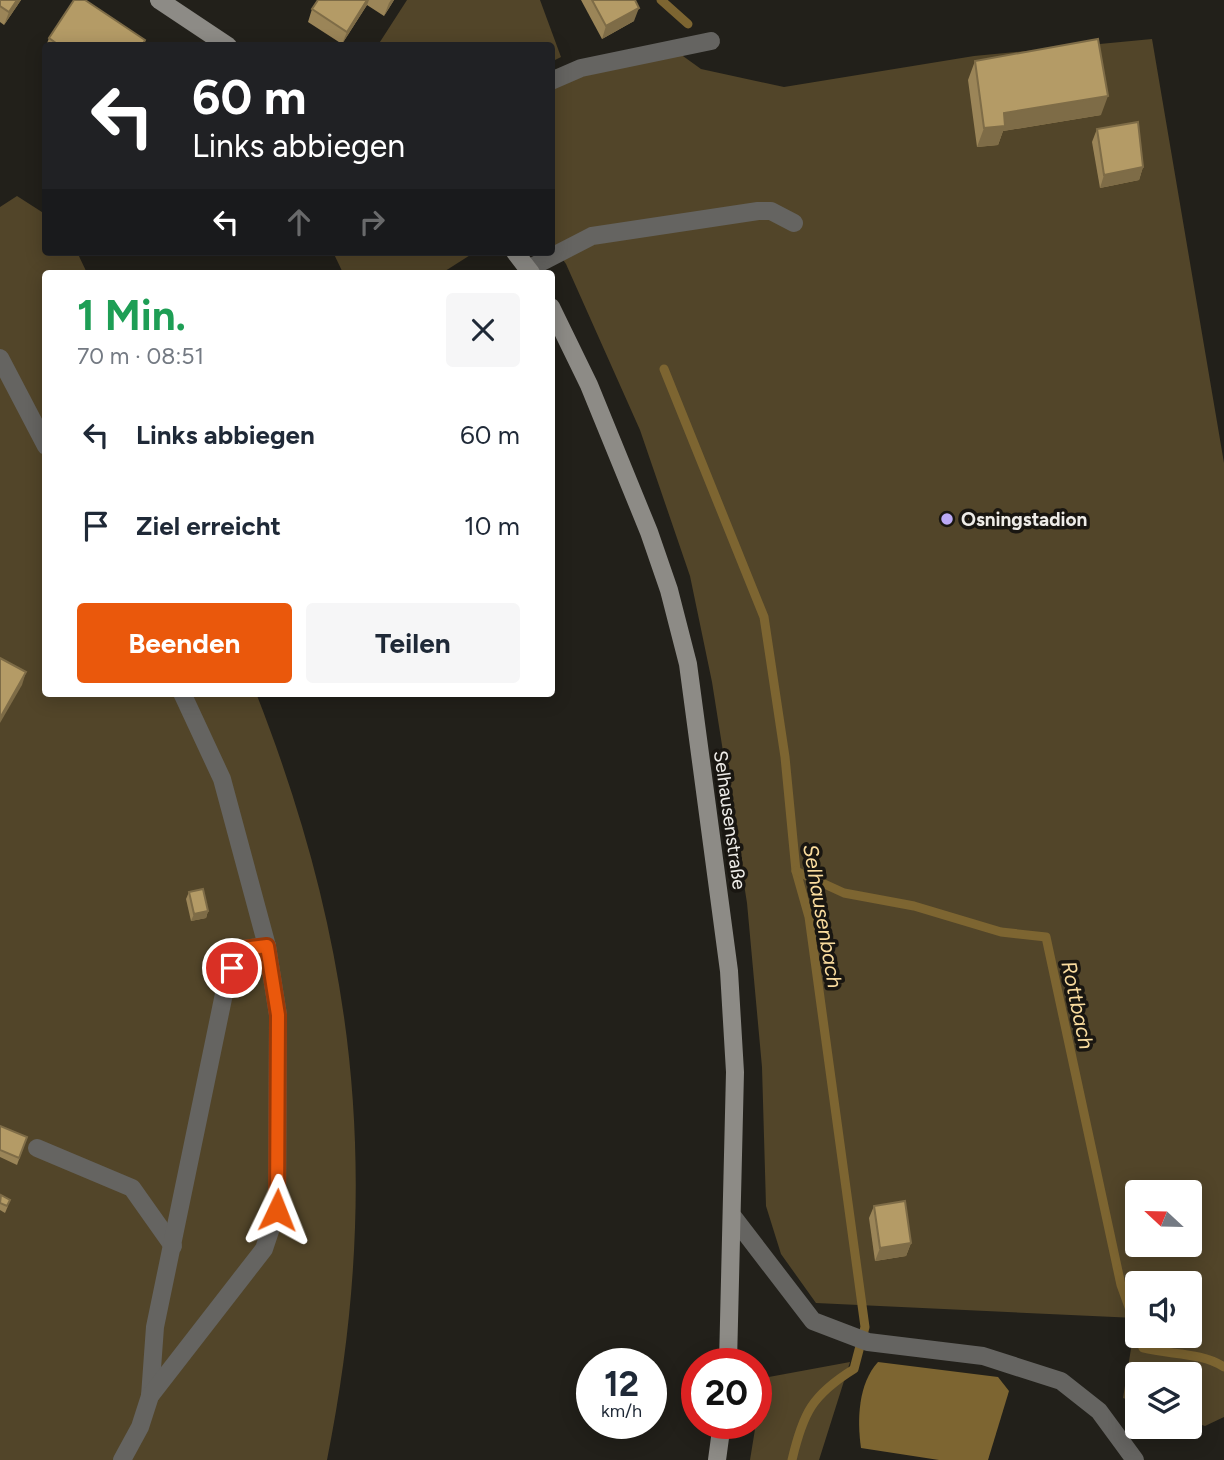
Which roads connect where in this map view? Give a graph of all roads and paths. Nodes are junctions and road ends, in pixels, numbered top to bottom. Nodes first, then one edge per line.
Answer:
1 (159, 0) edge
2 (711, 41) dead end
3 (222, 42) edge
4 (555, 79) edge
5 (794, 223) dead end
6 (531, 270) edge
7 (555, 315) edge
8 (0, 358) edge
9 (42, 438) edge
10 (184, 697) edge
11 (267, 946) junction
12 (37, 1148) dead end
13 (734, 1218) junction
14 (173, 1247) junction
15 (729, 1348) edge
16 (150, 1396) junction
17 (720, 1439) edge
18 (122, 1460) edge
19 (717, 1460) edge
20 (1135, 1460) edge

1 - 3 street
2 - 4 lane
5 - 6 lane
7 - 13 street, Selhausenstraße
8 - 9 lane
10 - 11 lane
11 - 14 lane
11 - 16 lane
12 - 14 lane
13 - 15 street, Selhausenstraße
13 - 20 lane
14 - 16 lane
16 - 18 lane
17 - 19 street

